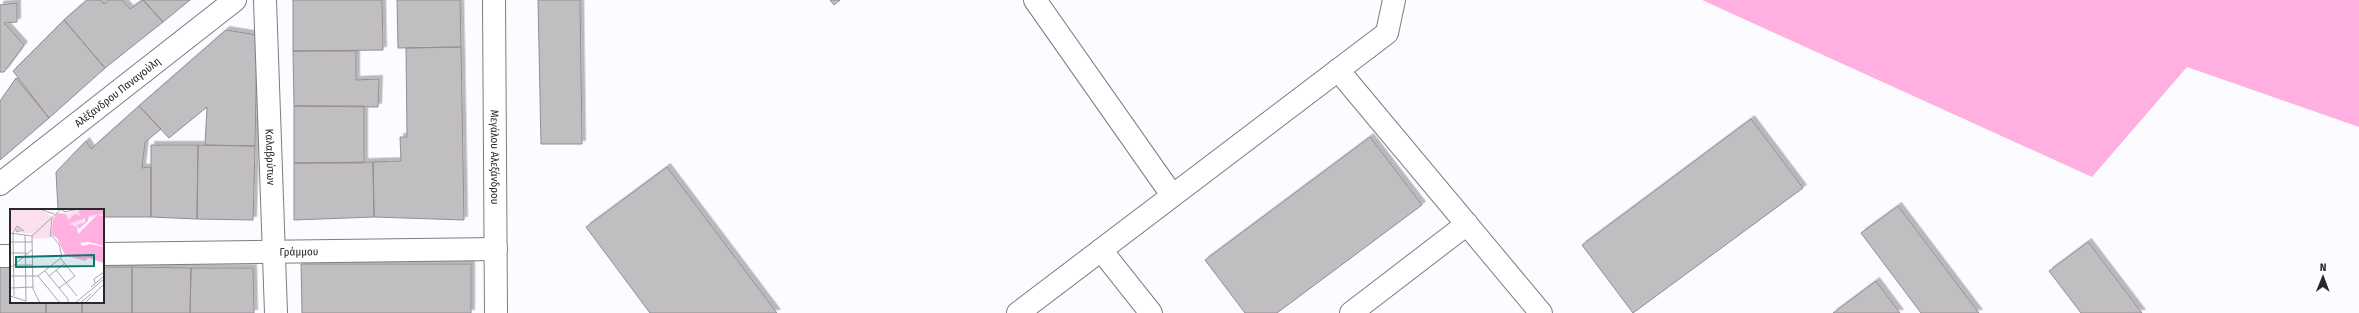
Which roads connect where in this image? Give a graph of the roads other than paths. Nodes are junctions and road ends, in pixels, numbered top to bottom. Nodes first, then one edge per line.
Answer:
1 (235, 0) edge
2 (265, 0) edge
3 (494, 0) edge
4 (1035, 0) edge
5 (1394, 0) edge
6 (1338, 70) junction
7 (0, 184) edge
8 (1172, 195) junction
9 (1467, 224) junction
10 (496, 249) junction
11 (1100, 250) junction
12 (275, 252) junction
13 (104, 254) edge
14 (276, 313) edge
15 (496, 313) edge
16 (1018, 313) edge
17 (1151, 313) edge
18 (1351, 313) edge
19 (1541, 313) edge

1 - 7 street, Αλέξανδρου Παναγούλη
2 - 12 street, Καλαβρύτων
3 - 10 street, Μεγάλου Αλεξάνδρου
4 - 8 street
5 - 6 street
6 - 8 street
6 - 9 street
8 - 11 street
9 - 18 street
9 - 19 street
10 - 12 street, Γράμμου
10 - 15 street, Μεγάλου Αλεξάνδρου
11 - 16 street
11 - 17 street
12 - 13 street, Γράμμου
12 - 14 street, Καλαβρύτων

